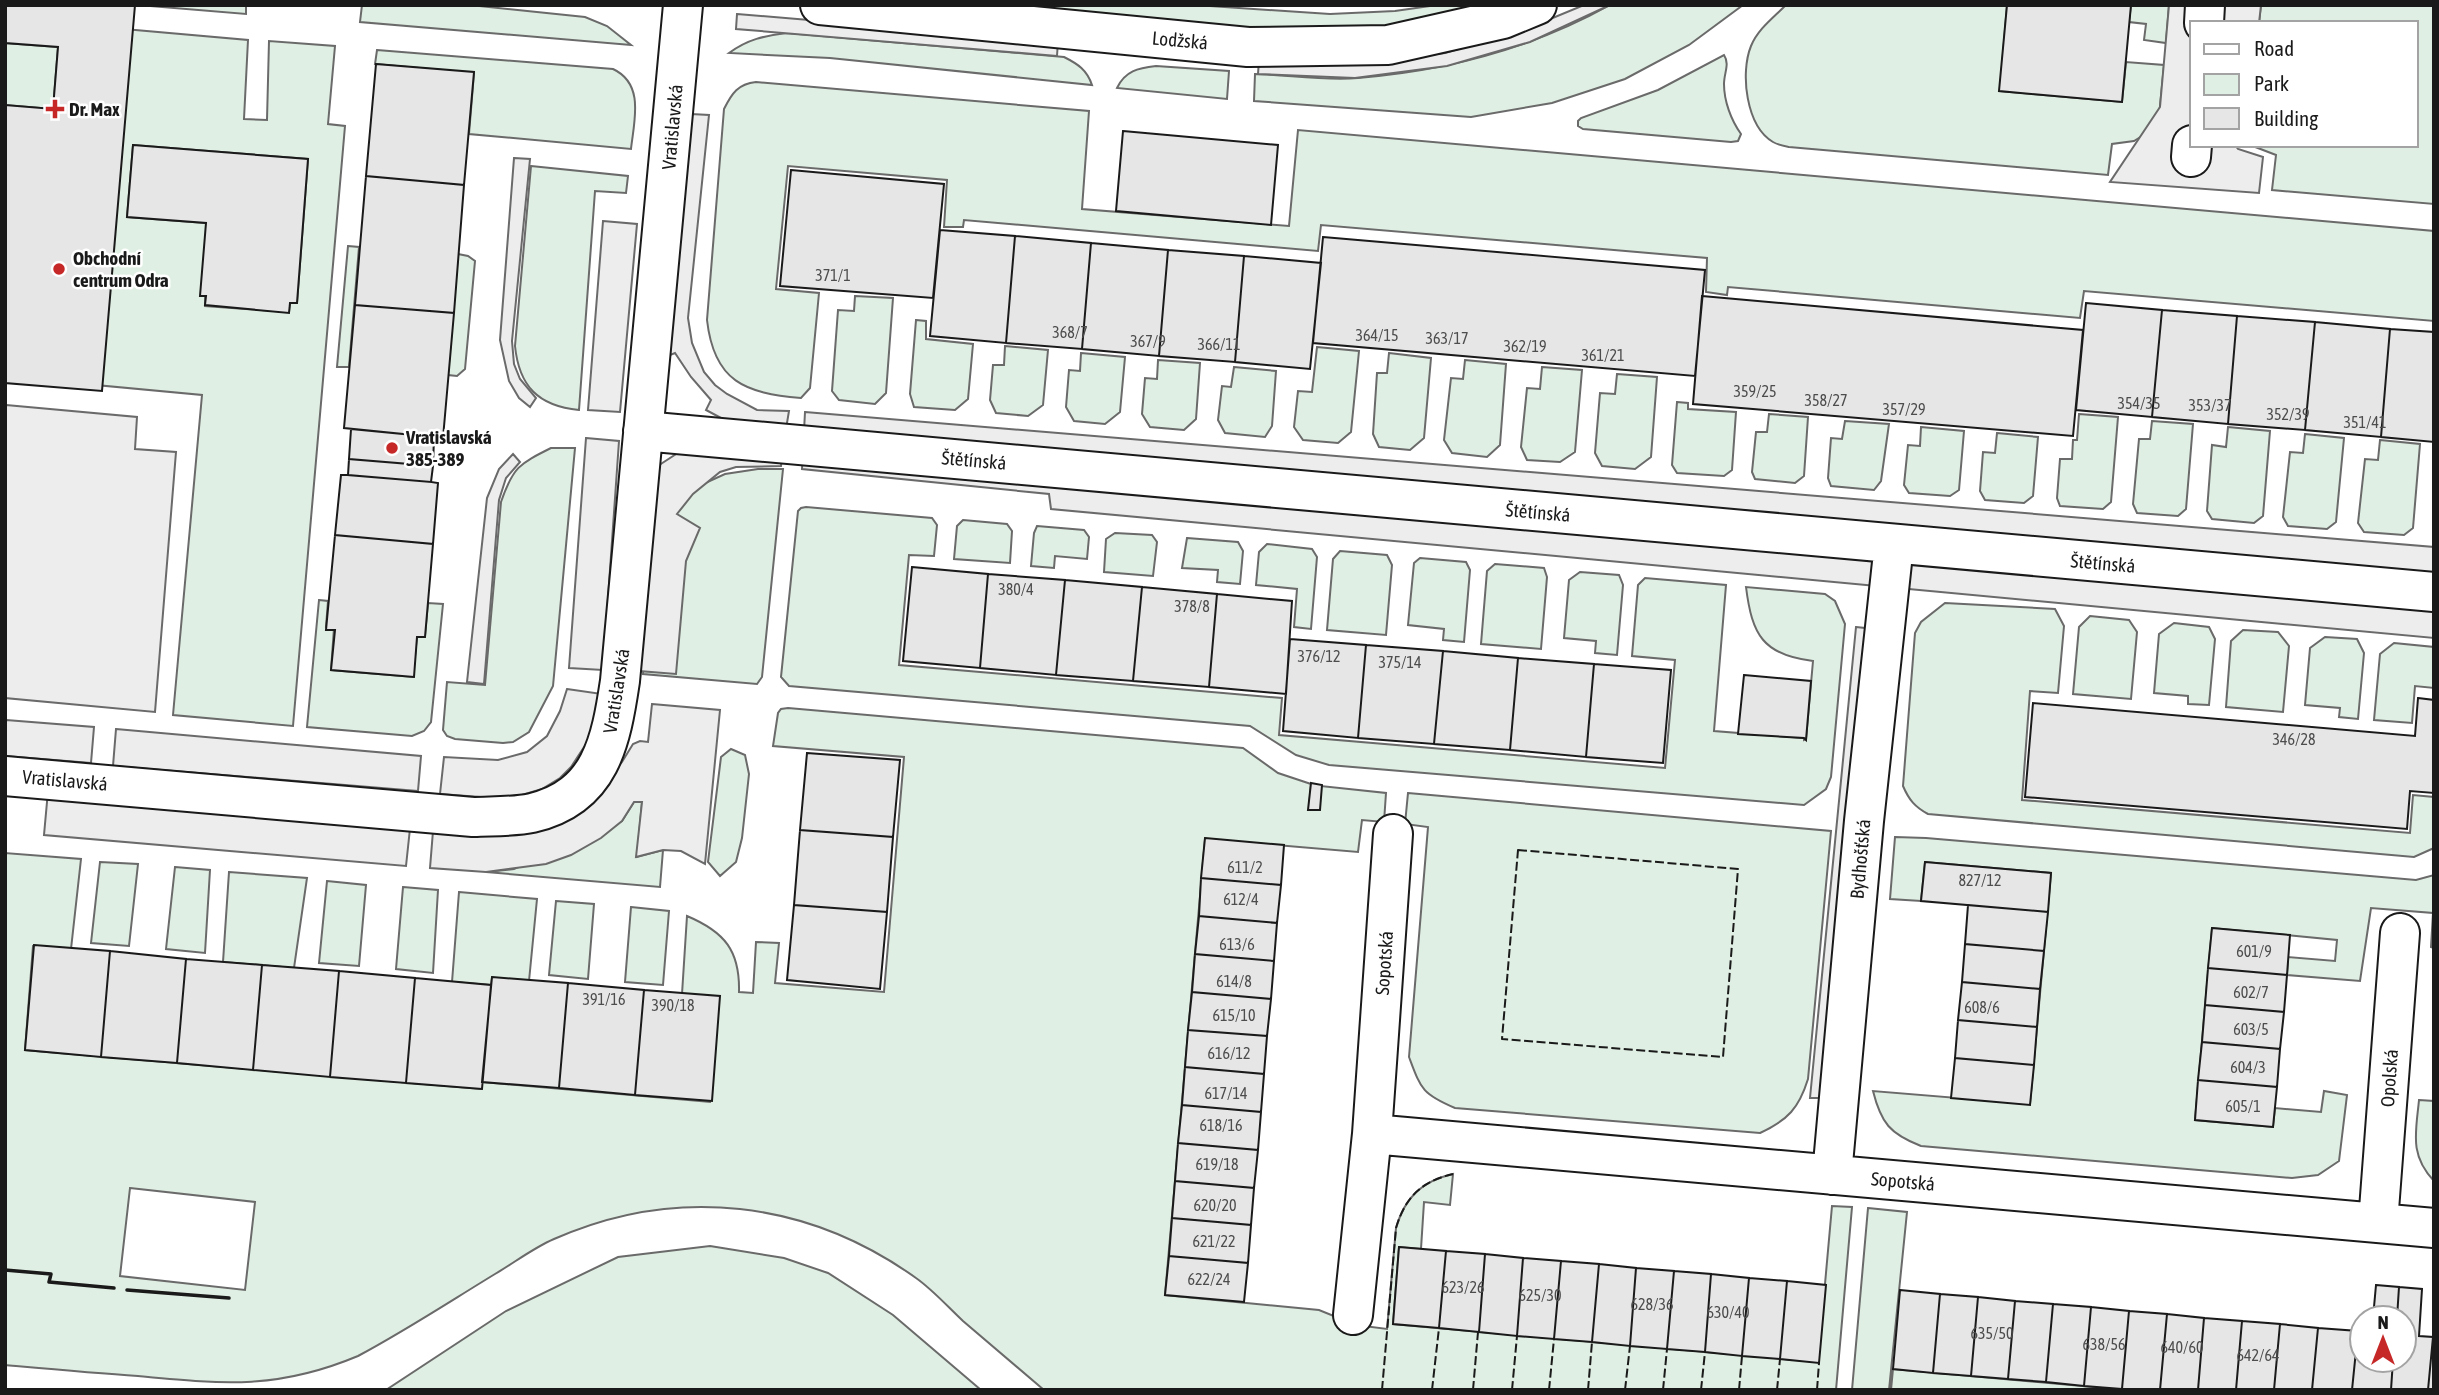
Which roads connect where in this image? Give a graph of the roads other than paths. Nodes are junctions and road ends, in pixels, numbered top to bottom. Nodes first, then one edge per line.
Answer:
1 (683, 5) edge
2 (820, 5) edge
3 (1536, 5) edge
4 (643, 431) junction
5 (1894, 544) junction
6 (2434, 593) edge
7 (5, 776) edge
8 (1393, 834) dead end
9 (2400, 933) dead end
10 (1373, 1134) junction
11 (1832, 1175) junction
12 (2378, 1223) junction
13 (2434, 1228) edge
14 (1353, 1315) dead end

1 - 4 street, Vratislavská
2 - 3 street, Lodžská
4 - 5 street, Štětínská
4 - 7 street, Vratislavská
5 - 6 street, Štětínská
5 - 11 street, Bydhošťská
8 - 10 street, Sopotská
9 - 12 street, Opolská
10 - 11 street, Sopotská
10 - 14 street, Sopotská
11 - 12 street, Sopotská
12 - 13 street, Sopotská

